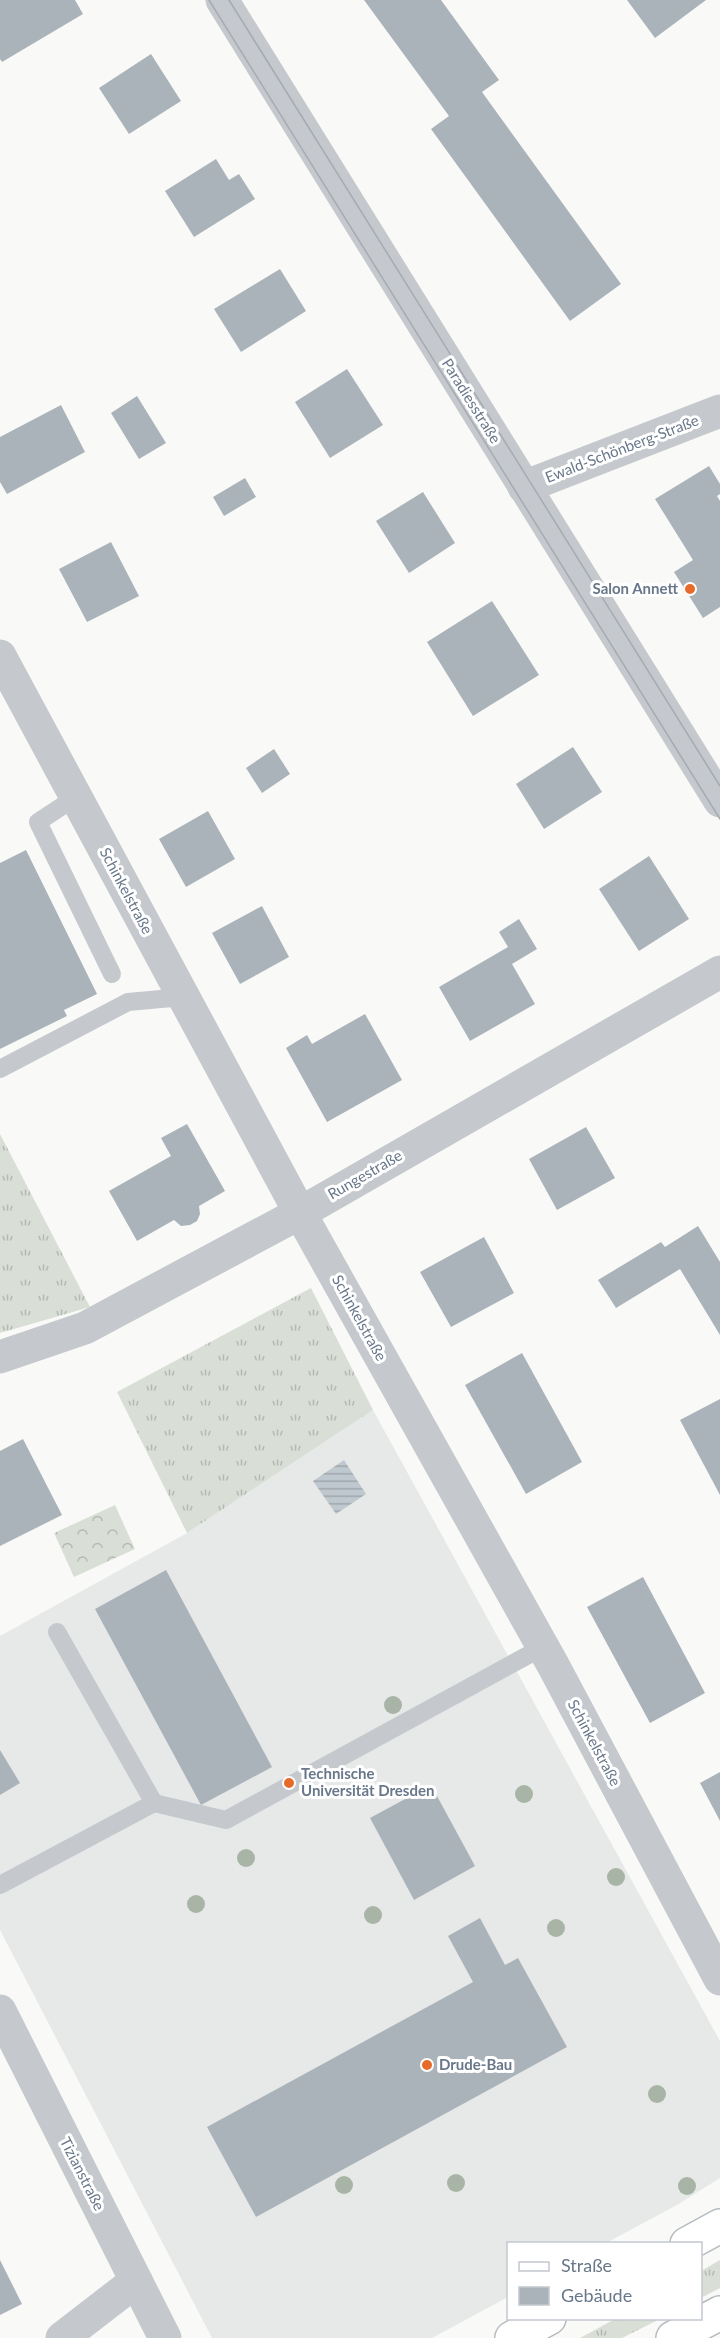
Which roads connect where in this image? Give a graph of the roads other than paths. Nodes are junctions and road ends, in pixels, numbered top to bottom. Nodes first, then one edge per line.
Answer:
1 (222, 0) edge
2 (720, 411) edge
3 (524, 487) junction
4 (0, 656) edge
5 (75, 797) junction
6 (720, 801) edge
7 (720, 972) edge
8 (112, 974) dead end
9 (183, 997) junction
10 (0, 1069) edge
11 (300, 1213) junction
12 (0, 1357) edge
13 (57, 1632) dead end
14 (543, 1647) junction
15 (154, 1803) junction
16 (0, 1885) edge
17 (720, 1979) edge
18 (0, 2011) edge
19 (720, 2226) edge
20 (691, 2242) edge
21 (136, 2281) junction
22 (720, 2313) edge
23 (547, 2320) edge
24 (62, 2338) edge
25 (165, 2338) edge
26 (512, 2338) edge
27 (673, 2338) edge

1 - 3 street, Paradiesstraße
2 - 3 street, Ewald-Schönberg-Straße
3 - 6 street, Paradiesstraße
4 - 5 street, Schinkelstraße
5 - 8 lane
5 - 9 street, Schinkelstraße
7 - 11 street, Rungestraße
9 - 10 lane
9 - 11 street, Schinkelstraße
11 - 12 street, Rungestraße
11 - 14 street, Schinkelstraße
13 - 15 lane
14 - 15 lane
14 - 17 street, Schinkelstraße
15 - 16 lane
18 - 21 street, Tizianstraße
19 - 20 main road
21 - 24 street
21 - 25 street, Tizianstraße
22 - 27 main road
23 - 26 main road

